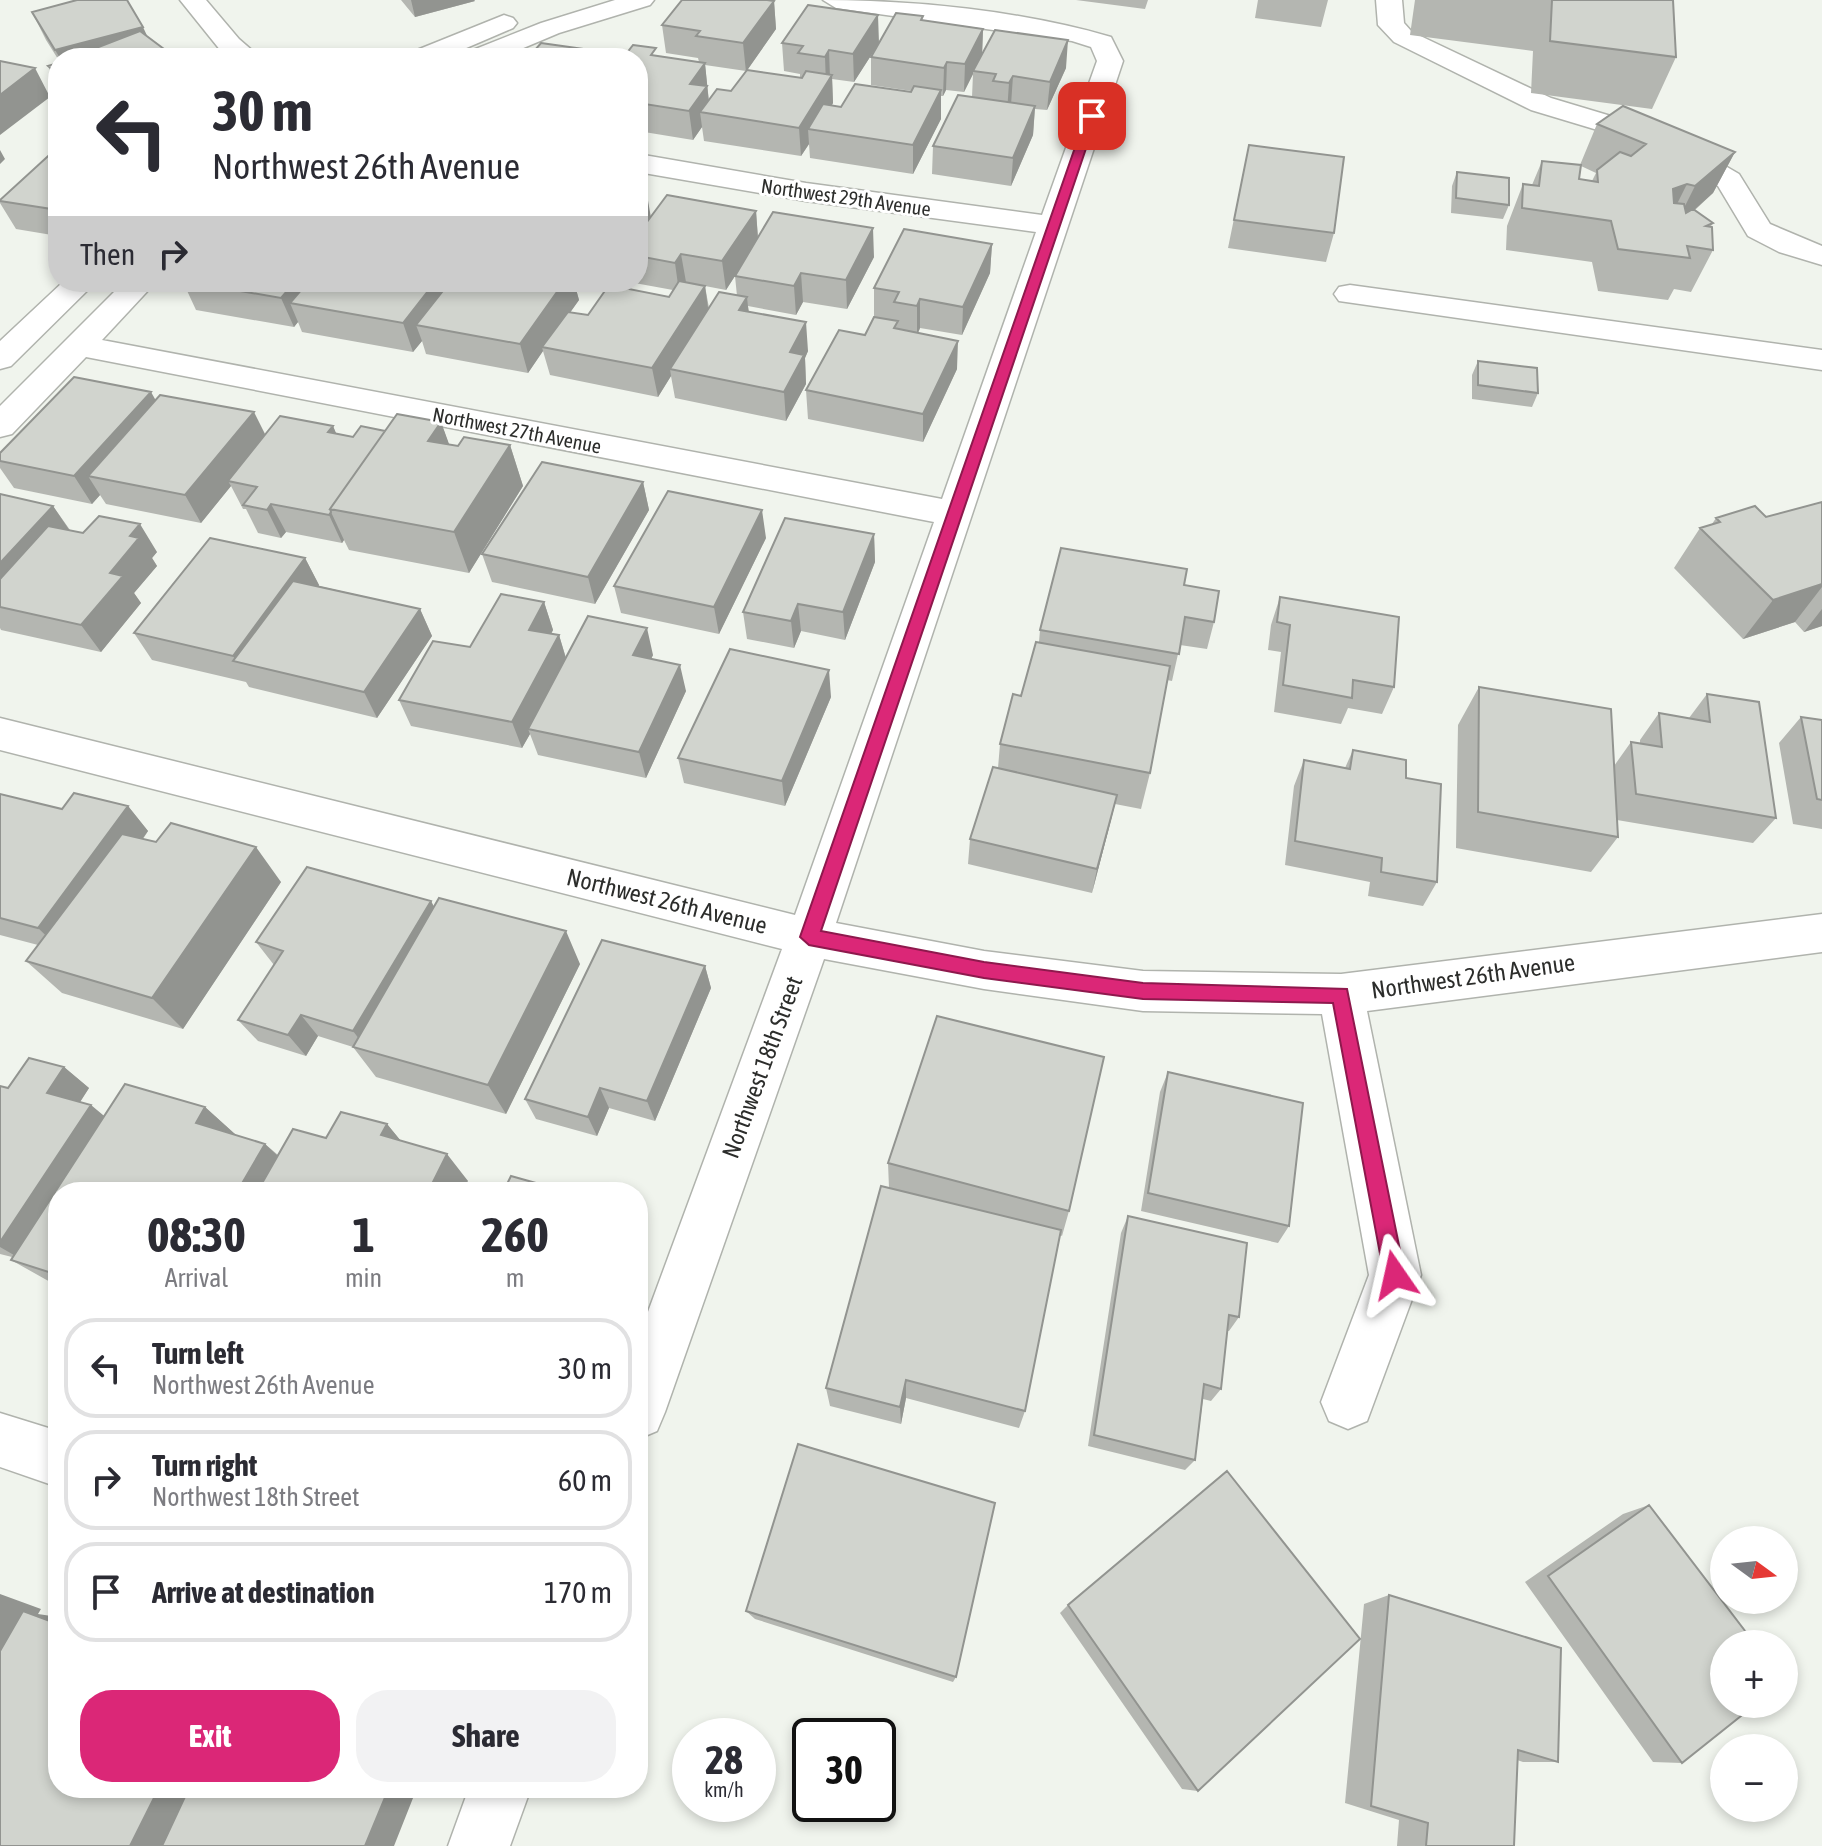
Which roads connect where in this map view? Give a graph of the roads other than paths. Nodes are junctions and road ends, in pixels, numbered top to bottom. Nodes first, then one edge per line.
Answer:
1 (226, 0) edge
2 (566, 0) edge
3 (641, 0) edge
4 (836, 0) edge
5 (1389, 0) edge
6 (196, 4) edge
7 (234, 48) edge
8 (444, 48) edge
9 (501, 48) edge
10 (648, 165) edge
11 (1055, 226) junction
12 (1822, 256) edge
13 (69, 292) edge
14 (131, 292) edge
15 (1350, 294) dead end
16 (7, 344) edge
17 (79, 346) junction
18 (1822, 360) edge
19 (0, 426) edge
20 (954, 514) junction
21 (0, 734) edge
22 (1822, 933) edge
23 (809, 937) junction
24 (1341, 994) junction
25 (648, 1384) edge
26 (1348, 1402) dead end
27 (0, 1440) edge
28 (48, 1456) edge
29 (496, 1798) edge
30 (479, 1846) edge

1 - 6 street
2 - 8 street
3 - 9 street
4 - 11 street, Northwest 18th Street
5 - 12 street
6 - 7 street
10 - 11 street, Northwest 29th Avenue
11 - 20 street, Northwest 18th Street
13 - 16 street
14 - 17 street
15 - 18 street
17 - 19 street
17 - 20 street, Northwest 27th Avenue
20 - 23 street, Northwest 18th Street
21 - 23 street, Northwest 26th Avenue
22 - 24 street, Northwest 26th Avenue
23 - 24 street, Northwest 26th Avenue
23 - 25 street, Northwest 18th Street
24 - 26 street
27 - 28 street
29 - 30 street

